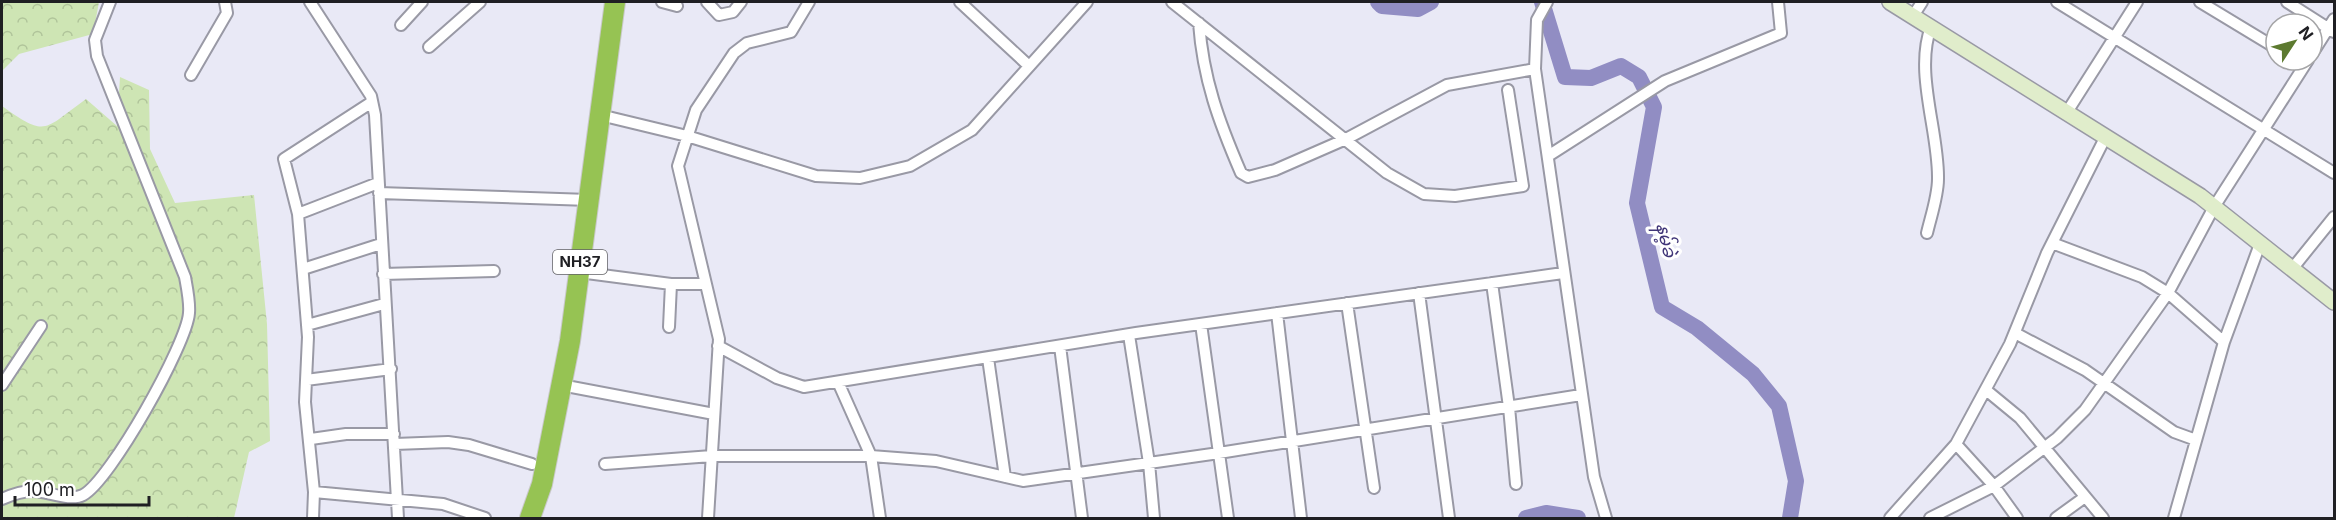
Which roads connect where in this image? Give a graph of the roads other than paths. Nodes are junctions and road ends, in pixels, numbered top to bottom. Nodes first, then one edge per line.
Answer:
1 (110, 2) edge
2 (225, 2) edge
3 (310, 2) edge
4 (422, 2) edge
5 (480, 2) edge
6 (615, 2) edge
7 (662, 2) edge
8 (707, 2) edge
9 (741, 2) edge
10 (809, 2) edge
11 (960, 2) edge
12 (1087, 2) edge
13 (1172, 2) edge
14 (1547, 2) edge
15 (1778, 2) edge
16 (1890, 2) edge
17 (1922, 2) edge
18 (2057, 2) edge
19 (2137, 2) edge
20 (2200, 2) edge
21 (2287, 2) edge
22 (677, 6) dead end
23 (1913, 15) junction
24 (1199, 23) junction
25 (401, 25) dead end
26 (2333, 26) edge
27 (1931, 27) junction
28 (2115, 37) junction
29 (2264, 41) edge
30 (429, 47) dead end
31 (1029, 66) junction
32 (1535, 69) junction
33 (2296, 72) edge
34 (191, 75) dead end
35 (1508, 90) dead end
36 (372, 102) junction
37 (2067, 112) junction
38 (600, 115) junction
39 (2264, 130) junction
40 (687, 136) junction
41 (2106, 136) junction
42 (1346, 139) junction
43 (1548, 156) junction
44 (2334, 173) edge
45 (378, 188) junction
46 (589, 200) junction
47 (2214, 207) junction
48 (298, 214) junction
49 (2334, 217) edge
50 (1927, 233) dead end
51 (2052, 243) junction
52 (381, 244) junction
53 (2260, 244) junction
54 (303, 268) junction
55 (2292, 269) junction
56 (494, 272) dead end
57 (579, 272) junction
58 (1563, 273) junction
59 (383, 274) junction
60 (1492, 283) junction
61 (671, 284) junction
62 (704, 284) junction
63 (2168, 292) junction
64 (1419, 293) junction
65 (2334, 302) edge
66 (1347, 303) junction
67 (384, 304) junction
68 (1277, 313) junction
69 (1201, 324) junction
70 (308, 325) junction
71 (41, 326) dead end
72 (669, 327) dead end
73 (2015, 333) junction
74 (1129, 334) junction
75 (2224, 342) junction
76 (718, 346) junction
77 (1060, 346) junction
78 (988, 358) junction
79 (391, 369) junction
80 (306, 380) junction
81 (838, 382) junction
82 (2104, 384) junction
83 (2, 385) edge
84 (561, 385) junction
85 (1986, 390) junction
86 (1581, 395) junction
87 (1509, 407) junction
88 (714, 414) junction
89 (1435, 419) junction
90 (1365, 430) junction
91 (311, 439) junction
92 (394, 439) junction
93 (1291, 441) junction
94 (2196, 441) junction
95 (1956, 444) junction
96 (2044, 448) junction
97 (1219, 453) junction
98 (712, 456) junction
99 (870, 456) junction
100 (1149, 463) junction
101 (532, 464) dead end
102 (605, 464) dead end
103 (1075, 472) junction
104 (1005, 477) junction
105 (1516, 484) dead end
106 (1994, 486) junction
107 (1374, 488) dead end
108 (314, 492) junction
109 (2085, 497) junction
110 (2, 499) edge
111 (397, 499) junction
112 (313, 519) edge
113 (398, 519) edge
114 (485, 519) edge
115 (530, 519) edge
116 (708, 519) edge
117 (880, 519) edge
118 (1082, 519) edge
119 (1154, 519) edge
120 (1228, 519) edge
121 (1301, 519) edge
122 (1449, 519) edge
123 (1606, 519) edge
124 (1890, 519) edge
125 (1930, 519) edge
126 (2017, 519) edge
127 (2056, 519) edge
128 (2103, 519) edge
129 (2174, 519) edge

1 - 110 street
2 - 34 street
3 - 36 street
4 - 25 street
5 - 30 street
6 - 38 highway, NH37
7 - 22 street
8 - 9 street
10 - 40 street
11 - 31 street
12 - 31 street
13 - 24 street
14 - 32 street
15 - 43 street
16 - 23 main road
17 - 23 street
18 - 28 street
19 - 28 street
20 - 29 street
21 - 26 street
23 - 27 main road
24 - 42 street
24 - 42 street
27 - 37 main road
27 - 50 street
28 - 37 street
28 - 39 street
31 - 40 street
32 - 42 street
32 - 43 street
33 - 39 street
35 - 42 street
36 - 45 street
36 - 48 street
37 - 41 main road
38 - 40 street
38 - 46 highway, NH37
39 - 44 street
39 - 47 street
40 - 62 street
41 - 47 main road
41 - 51 street
43 - 58 street
45 - 46 street
45 - 48 street
45 - 52 street
46 - 57 highway, NH37
47 - 53 main road
47 - 63 street
48 - 54 street
49 - 55 street
51 - 63 street
51 - 73 street
52 - 54 street
52 - 59 street
53 - 55 main road
53 - 75 street
54 - 70 street
55 - 65 main road
56 - 59 street
57 - 61 street
57 - 84 highway, NH37
58 - 60 street
58 - 86 street
59 - 67 street
60 - 64 street
60 - 87 street
61 - 62 street
61 - 72 street
62 - 76 street
63 - 75 street
63 - 82 street
64 - 66 street
64 - 89 street
66 - 68 street
66 - 90 street
67 - 70 street
67 - 79 street
68 - 69 street
68 - 93 street
69 - 74 street
69 - 97 street
70 - 80 street
71 - 83 street
73 - 82 street
73 - 85 street
74 - 77 street
74 - 100 street
75 - 94 street
76 - 81 street
76 - 88 street
77 - 78 street
77 - 103 street
78 - 81 street
78 - 104 street
79 - 80 street
79 - 92 street
80 - 91 street
81 - 99 street
82 - 94 street
82 - 96 street
84 - 88 street
84 - 115 highway, NH37
85 - 95 street
85 - 96 street
86 - 87 street
86 - 123 street
87 - 89 street
87 - 105 street
88 - 98 street
89 - 90 street
89 - 122 street
90 - 93 street
90 - 107 street
91 - 92 street
91 - 108 street
92 - 101 street
92 - 111 street
93 - 97 street
93 - 121 street
94 - 129 street
95 - 106 street
95 - 124 street
96 - 106 street
96 - 109 street
97 - 100 street
97 - 120 street
98 - 99 street
98 - 102 street
98 - 116 street
99 - 104 street
99 - 117 street
100 - 103 street
100 - 119 street
103 - 104 street
103 - 118 street
106 - 125 street
106 - 126 street
108 - 111 street
108 - 112 street
109 - 127 street
109 - 128 street
111 - 113 street
111 - 114 street

